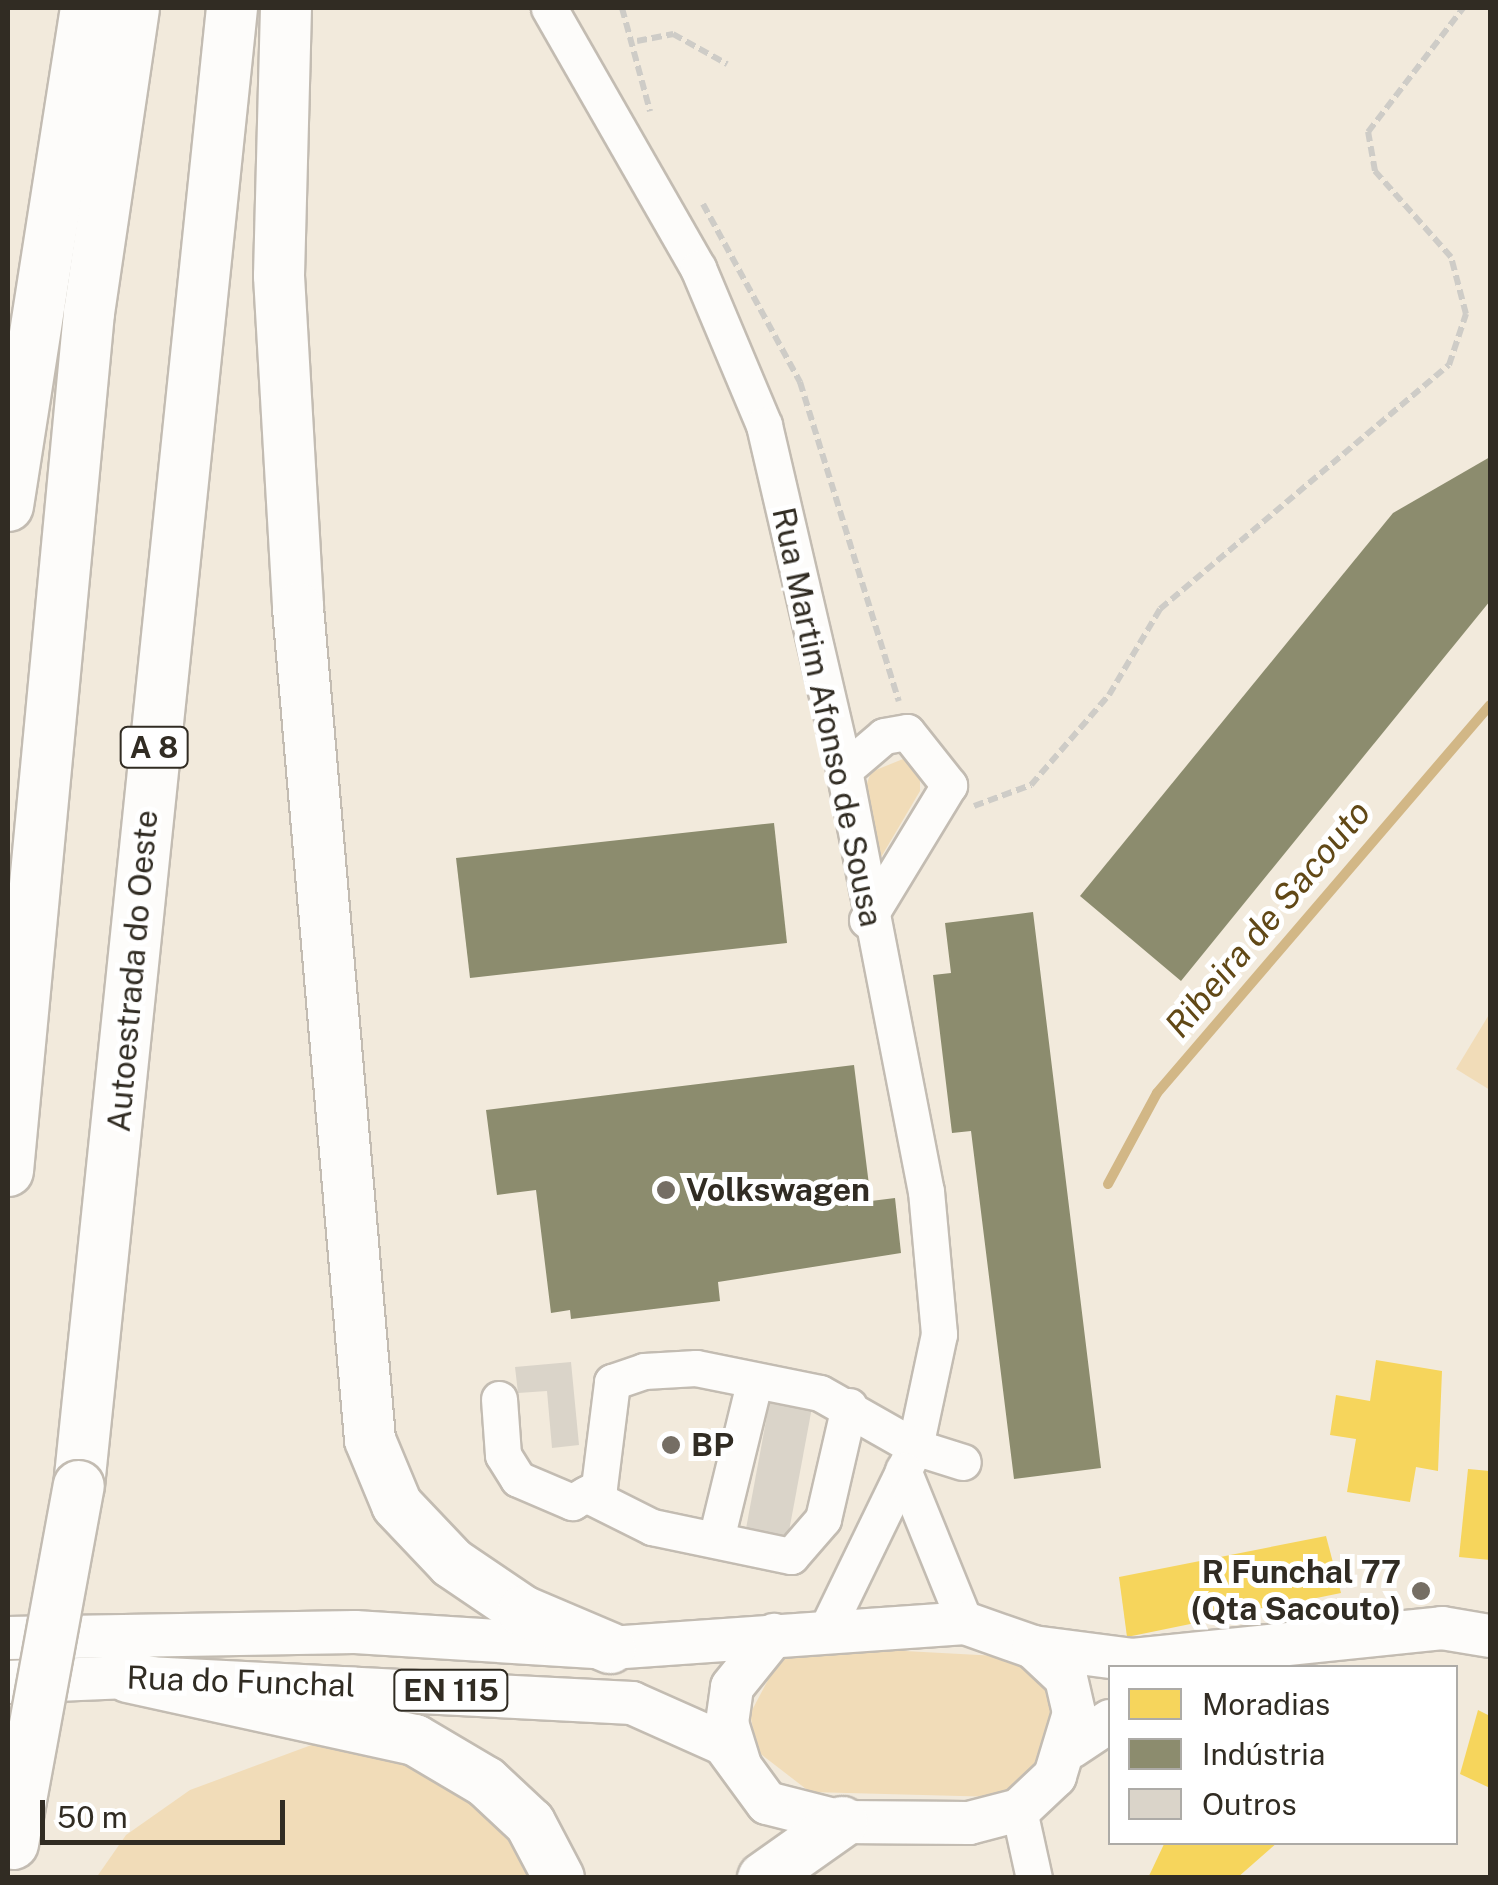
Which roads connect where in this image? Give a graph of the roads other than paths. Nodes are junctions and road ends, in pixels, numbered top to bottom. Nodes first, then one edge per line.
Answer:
1 (86, 8) edge
2 (134, 8) edge
3 (232, 8) edge
4 (286, 8) edge
5 (549, 8) edge
6 (8, 506) edge
7 (844, 770) junction
8 (867, 920) junction
9 (8, 1172) edge
10 (754, 1384) junction
11 (499, 1398) dead end
12 (849, 1406) junction
13 (909, 1458) junction
14 (964, 1462) dead end
15 (586, 1494) junction
16 (716, 1540) junction
17 (965, 1623) junction
18 (826, 1628) junction
19 (774, 1635) junction
20 (1490, 1636) edge
21 (8, 1638) edge
22 (1033, 1647) junction
23 (610, 1648) junction
24 (1216, 1661) edge
25 (128, 1677) junction
26 (8, 1682) edge
27 (1108, 1722) edge
28 (1070, 1747) junction
29 (744, 1780) junction
30 (1019, 1810) junction
31 (842, 1822) junction
32 (10, 1864) edge
33 (559, 1878) edge
34 (764, 1878) edge
35 (1034, 1878) edge

1 - 6 highway
2 - 9 highway
3 - 32 highway, Autoestrada do Oeste / A 8, bridge
4 - 23 highway
5 - 7 street, Rua Martim Afonso de Sousa
7 - 8 street, Rua Martim Afonso de Sousa
7 - 8 street
8 - 13 street, Rua Martim Afonso de Sousa
10 - 12 street
10 - 15 street
10 - 16 street
11 - 15 street
12 - 13 street
12 - 16 street
13 - 14 street
13 - 17 street
13 - 18 street, Rua Martim Afonso de Sousa
15 - 16 street
17 - 18 main road, Rua do Funchal
17 - 22 main road, Rua do Funchal
18 - 19 main road, Rua do Funchal
19 - 23 main road, Rua do Funchal / EN 115
19 - 29 main road
20 - 24 main road, Rua do Funchal
21 - 23 main road, Rua do Funchal / EN 115
22 - 24 main road, Rua do Funchal
22 - 28 main road, Rua do Funchal
25 - 26 main road, Rua do Funchal / EN 115
25 - 29 main road, Rua do Funchal / EN 115
25 - 33 highway
27 - 28 main road
28 - 30 main road
29 - 31 main road, Rua do Funchal
30 - 31 main road, Rua do Funchal
30 - 35 street
31 - 34 highway

